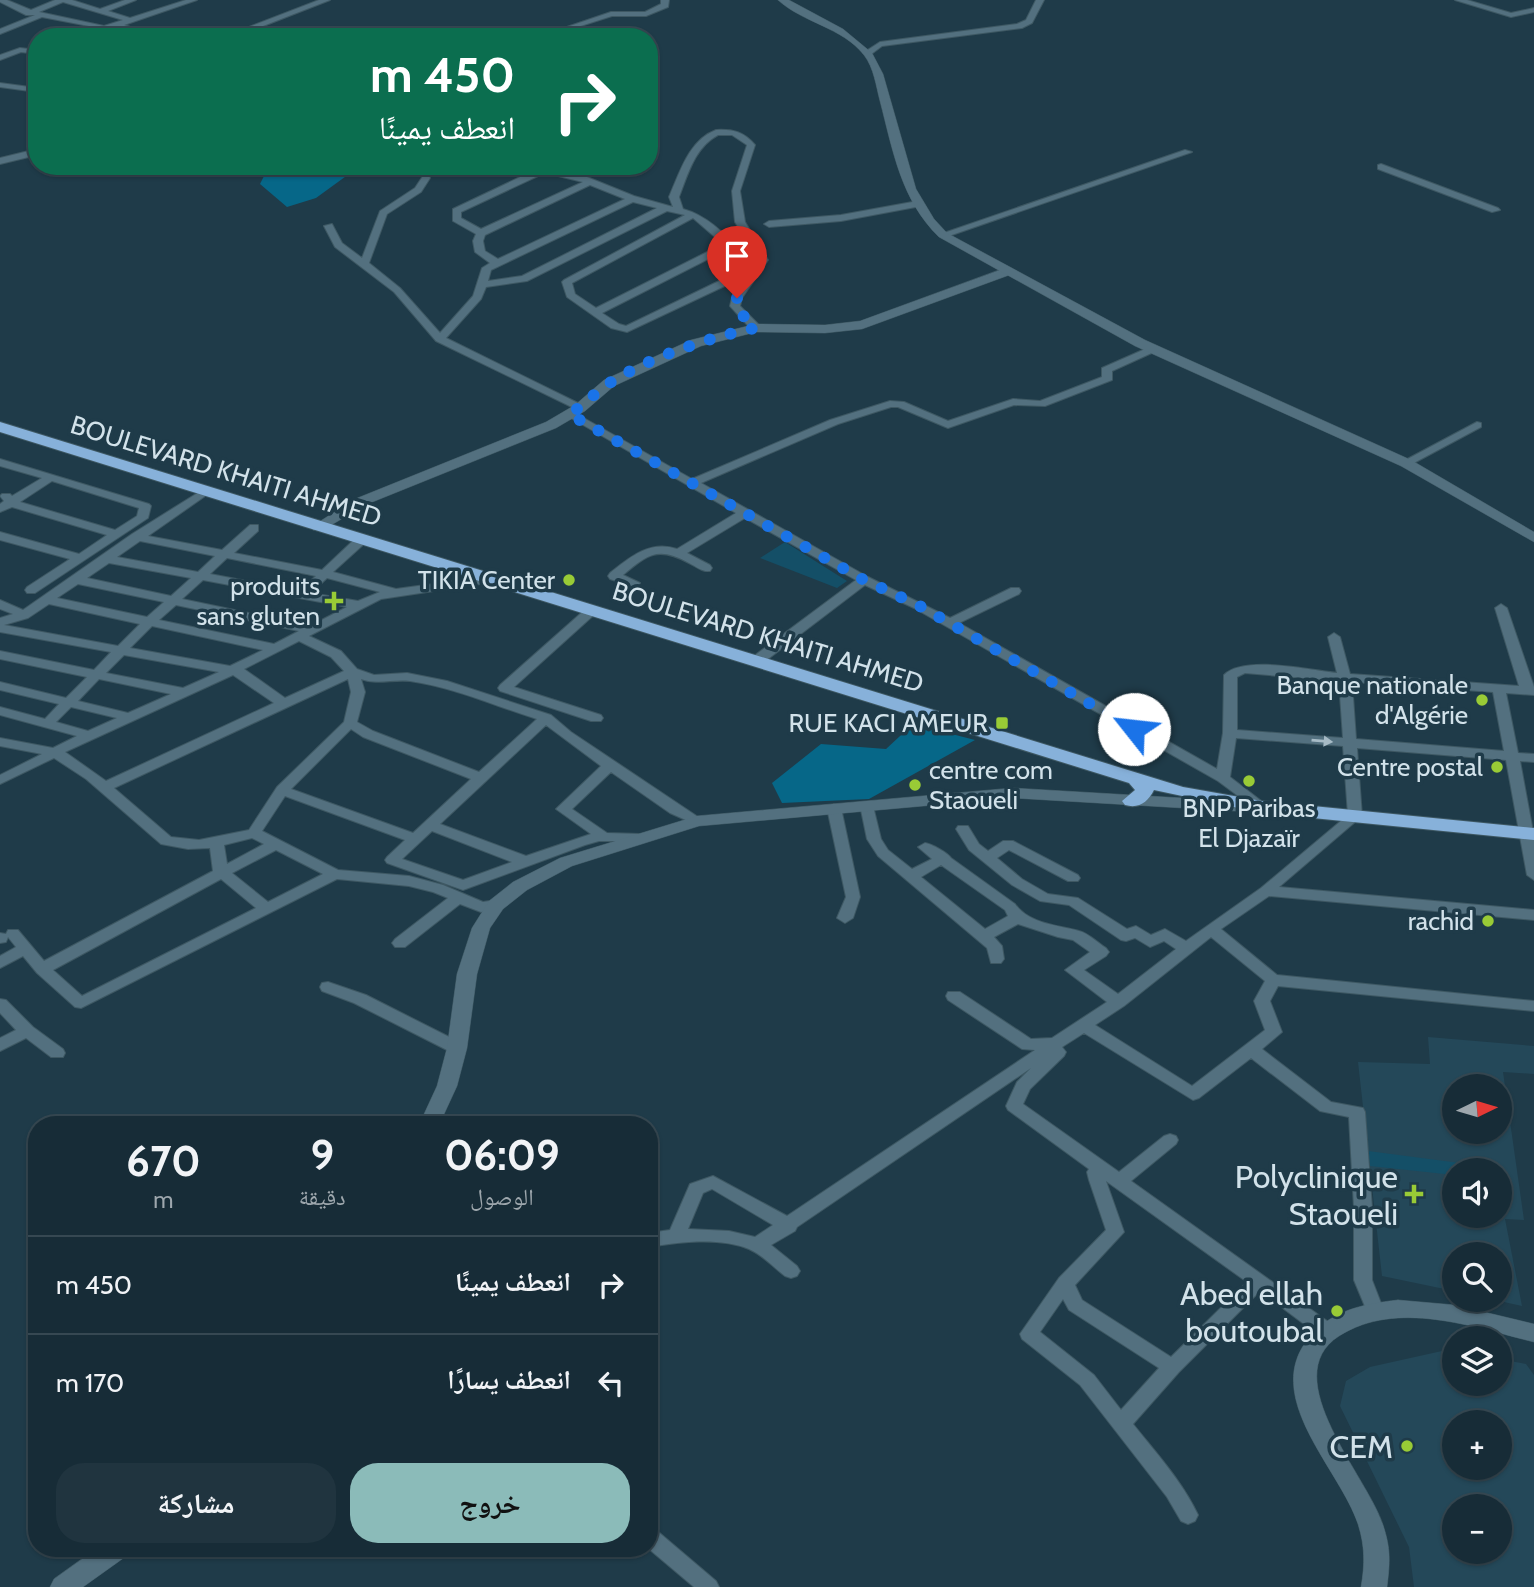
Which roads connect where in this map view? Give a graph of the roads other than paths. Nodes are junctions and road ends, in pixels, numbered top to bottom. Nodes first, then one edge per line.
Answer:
1 (1, 0) edge
2 (63, 0) edge
3 (112, 0) edge
4 (132, 0) edge
5 (156, 0) edge
6 (192, 0) edge
7 (326, 0) edge
8 (665, 0) edge
9 (783, 0) edge
10 (1040, 0) edge
11 (1460, 0) edge
12 (123, 4) junction
13 (175, 6) junction
14 (1534, 10) edge
15 (101, 11) junction
16 (155, 12) junction
17 (29, 13) junction
18 (39, 16) junction
19 (131, 20) junction
20 (73, 21) junction
21 (109, 28) joint
22 (251, 28) edge
23 (568, 28) dead end
24 (0, 32) edge
25 (28, 51) edge
26 (867, 53) junction
27 (0, 58) edge
28 (0, 86) edge
29 (28, 89) edge
30 (1188, 152) dead end
31 (28, 154) edge
32 (0, 161) edge
33 (1381, 167) dead end
34 (532, 175) edge
35 (570, 175) edge
36 (426, 178) dead end
37 (589, 182) junction
38 (632, 199) junction
39 (918, 204) junction
40 (667, 208) junction
41 (1495, 210) dead end
42 (679, 211) junction
43 (692, 214) junction
44 (769, 224) dead end
45 (329, 226) dead end
46 (481, 233) junction
47 (943, 235) junction
48 (730, 244) junction
49 (496, 262) junction
50 (364, 264) junction
51 (1008, 271) junction
52 (752, 273) junction
53 (484, 284) junction
54 (594, 313) junction
55 (756, 328) junction
56 (440, 339) junction
57 (1153, 349) junction
58 (575, 411) junction
59 (1477, 425) dead end
60 (0, 427) edge
61 (0, 462) edge
62 (1406, 463) junction
63 (46, 476) junction
64 (692, 483) junction
65 (204, 492) junction
66 (4, 500) edge
67 (746, 512) junction
68 (318, 527) junction
69 (254, 528) dead end
70 (115, 534) junction
71 (0, 536) edge
72 (136, 537) junction
73 (1534, 538) edge
74 (361, 540) junction
75 (680, 552) junction
76 (224, 555) junction
77 (80, 558) junction
78 (107, 559) junction
79 (706, 568) dead end
80 (325, 574) junction
81 (199, 578) junction
82 (487, 579) junction
83 (77, 580) junction
84 (864, 580) junction
85 (634, 583) dead end
86 (31, 590) dead end
87 (1014, 591) dead end
88 (397, 593) junction
89 (301, 596) junction
90 (47, 600) junction
91 (173, 601) junction
92 (0, 604) edge
93 (358, 605) junction
94 (1501, 608) dead end
95 (592, 610) junction
96 (24, 614) junction
97 (0, 622) edge
98 (949, 623) junction
99 (148, 624) junction
100 (0, 628) edge
101 (306, 633) junction
102 (1334, 637) dead end
103 (274, 648) junction
104 (122, 649) junction
105 (0, 655) edge
106 (755, 662) junction
107 (231, 672) junction
108 (352, 672) junction
109 (96, 675) junction
110 (1345, 678) junction
111 (0, 686) edge
112 (1499, 688) junction
113 (1531, 690) edge
114 (187, 693) junction
115 (68, 703) junction
116 (284, 704) junction
117 (0, 712) edge
118 (130, 716) junction
119 (546, 718) junction
120 (596, 718) dead end
121 (350, 723) junction
122 (47, 724) junction
123 (1230, 733) junction
124 (89, 735) junction
125 (0, 742) edge
126 (1352, 743) junction
127 (55, 752) junction
128 (1513, 757) junction
129 (1534, 758) edge
130 (611, 764) junction
131 (479, 777) junction
132 (1134, 777) junction
133 (1223, 778) junction
134 (0, 780) edge
135 (103, 788) junction
136 (282, 790) junction
137 (1132, 801) junction
138 (867, 805) junction
139 (1262, 807) junction
140 (834, 808) junction
141 (1355, 816) junction
142 (697, 821) junction
143 (433, 826) junction
144 (963, 829) dead end
145 (254, 833) junction
146 (1529, 834) edge
147 (604, 837) junction
148 (640, 838) junction
149 (416, 839) junction
150 (216, 843) junction
151 (275, 844) junction
152 (925, 847) dead end
153 (944, 858) junction
154 (988, 858) junction
155 (524, 861) junction
156 (221, 872) junction
157 (335, 874) junction
158 (1534, 875) edge
159 (911, 876) junction
160 (1073, 878) dead end
161 (1266, 891) junction
162 (1034, 892) junction
163 (458, 898) junction
164 (496, 905) junction
165 (265, 907) junction
166 (1013, 912) junction
167 (1534, 915) edge
168 (845, 918) dead end
169 (1211, 929) junction
170 (5, 936) edge
171 (984, 936) junction
172 (400, 943) dead end
173 (25, 948) junction
174 (1186, 948) junction
175 (996, 959) dead end
176 (0, 963) edge
177 (42, 969) junction
178 (1273, 980) junction
179 (328, 987) dead end
180 (954, 996) dead end
181 (1118, 1002) junction
182 (0, 1004) edge
183 (1534, 1006) edge
184 (1083, 1025) junction
185 (27, 1031) junction
186 (0, 1045) edge
187 (1053, 1045) junction
188 (457, 1048) junction
189 (1251, 1049) junction
190 (57, 1052) dead end
191 (1016, 1080) junction
192 (433, 1116) edge
193 (1170, 1139) dead end
194 (1104, 1169) junction
195 (1120, 1180) junction
196 (789, 1226) junction
197 (677, 1235) junction
198 (658, 1238) edge
199 (757, 1245) junction
200 (791, 1271) dead end
201 (1259, 1281) junction
202 (1065, 1283) junction
203 (1376, 1311) junction
204 (1327, 1331) junction
205 (1534, 1334) edge
206 (1172, 1367) junction
207 (1121, 1424) junction
208 (1188, 1515) dead end
209 (658, 1544) edge
210 (105, 1557) edge
211 (63, 1587) edge
212 (709, 1587) edge
213 (1374, 1587) edge

1 - 17 street
2 - 15 street
2 - 17 street
3 - 12 street
4 - 12 street
5 - 13 street
6 - 13 street
7 - 22 street
8 - 23 street
9 - 26 main road
10 - 26 street
11 - 14 street
12 - 15 street
12 - 16 street
13 - 16 street
15 - 19 street
15 - 20 street
16 - 19 street
17 - 18 street
18 - 20 street
18 - 24 street
19 - 21 street
20 - 21 street
25 - 27 street
26 - 39 main road
28 - 29 street
30 - 47 street
31 - 32 street
33 - 41 street
34 - 46 street
35 - 37 street
36 - 50 street
37 - 38 street
37 - 46 street
38 - 40 street
38 - 49 street
39 - 44 street
39 - 47 main road
40 - 42 street
40 - 53 street
42 - 43 street
42 - 52 street
43 - 48 street
43 - 54 street
45 - 50 street
46 - 49 street
47 - 51 main road
48 - 52 street
48 - 54 street
49 - 53 street
50 - 56 street
51 - 55 main road
51 - 57 main road
52 - 54 street
52 - 55 street
53 - 56 street
55 - 58 main road
56 - 58 street
57 - 62 main road
57 - 64 street
58 - 64 street
58 - 68 main road
59 - 62 street
60 - 65 highway, BOULEVARD KHAITI AHMED
61 - 63 street
62 - 73 main road
63 - 66 street
63 - 70 street
64 - 67 street
65 - 68 highway, BOULEVARD KHAITI AHMED
65 - 72 street
66 - 70 street
67 - 75 street
67 - 84 street
68 - 74 highway, BOULEVARD KHAITI AHMED
69 - 76 street
70 - 77 street
71 - 77 street
72 - 76 street
72 - 78 street
74 - 80 street
74 - 82 highway, BOULEVARD KHAITI AHMED
75 - 79 street
75 - 85 street
76 - 80 street
76 - 81 street
77 - 86 street
78 - 81 street
78 - 83 street
80 - 88 street
80 - 89 street
81 - 89 street
81 - 91 street
82 - 88 street
82 - 95 highway, BOULEVARD KHAITI AHMED
83 - 90 street
83 - 91 street
84 - 98 street
84 - 106 street
87 - 98 street
88 - 93 street
89 - 93 street
90 - 96 street
90 - 99 street
91 - 99 street
91 - 101 street
92 - 96 street
93 - 101 street
94 - 113 street
95 - 106 highway, BOULEVARD KHAITI AHMED
95 - 120 street
96 - 97 street
98 - 133 street
99 - 103 street
99 - 104 street
100 - 104 street
101 - 103 street
101 - 108 street
102 - 110 street
103 - 107 street
104 - 107 street
104 - 109 street
105 - 109 street
106 - 132 highway, BOULEVARD KHAITI AHMED
107 - 114 street
107 - 116 street
108 - 116 street
108 - 119 street
108 - 121 street
109 - 114 street
109 - 115 street
110 - 112 street
110 - 123 street
110 - 126 street
111 - 115 street
112 - 113 street
112 - 128 street
114 - 118 street
115 - 118 street
115 - 122 street
116 - 135 street
117 - 122 street
118 - 124 street
119 - 130 street
119 - 131 street
121 - 131 street
121 - 136 street
122 - 124 street
123 -> 126 street
123 - 133 street
124 - 127 street
125 - 127 street
126 - 128 street
126 - 141 street
127 - 134 street
127 - 135 street
128 - 129 street
128 - 146 street
130 - 142 street
130 - 147 street
131 - 143 street
132 - 137 highway
132 - 139 highway, BOULEVARD KHAITI AHMED
133 - 139 street
135 - 150 street
136 - 145 street
136 - 149 street
137 - 138 main road
137 - 139 main road
138 - 140 main road
138 - 159 street
139 - 141 highway, BOULEVARD KHAITI AHMED
140 - 142 main road
140 - 168 street
141 - 146 highway, BOULEVARD KHAITI AHMED
141 - 161 street
142 - 148 main road
143 - 149 street
143 - 155 street
144 - 154 street
145 - 150 street
145 - 151 street
146 - 158 street
147 - 148 street
147 - 155 street
148 - 164 main road
149 - 155 street
150 - 156 street
151 - 156 street
151 - 157 street
152 - 153 street
153 - 159 street
153 - 166 street
154 - 160 street
154 - 162 street
156 - 165 street
156 - 177 street
157 - 163 street
157 - 165 street
159 - 171 street
161 - 167 street
161 - 169 street
162 - 166 street
162 - 174 street
163 - 164 street
163 - 172 street
164 - 188 main road
165 - 177 street
166 - 171 street
166 - 181 street
169 - 174 street
169 - 178 street
170 - 173 street
171 - 175 street
173 - 176 street
173 - 177 street
174 - 181 street
178 - 183 street
178 - 189 street
179 - 188 street
180 - 187 street
181 - 184 street
182 - 185 street
184 - 187 street
184 - 189 street
185 - 186 street
185 - 190 street
187 - 191 street
188 - 192 main road
189 - 203 street
191 - 194 street
191 - 196 street
193 - 195 street
194 - 195 street
194 - 202 street
195 - 201 street
196 - 197 street
196 - 199 street
197 - 198 street
197 - 199 street
199 - 200 street
201 - 204 street
201 - 206 street
202 - 206 street
202 - 207 street
203 - 204 main road
203 - 205 main road
204 - 213 main road
206 - 207 street
207 - 208 street
209 - 212 street
210 - 211 main road

